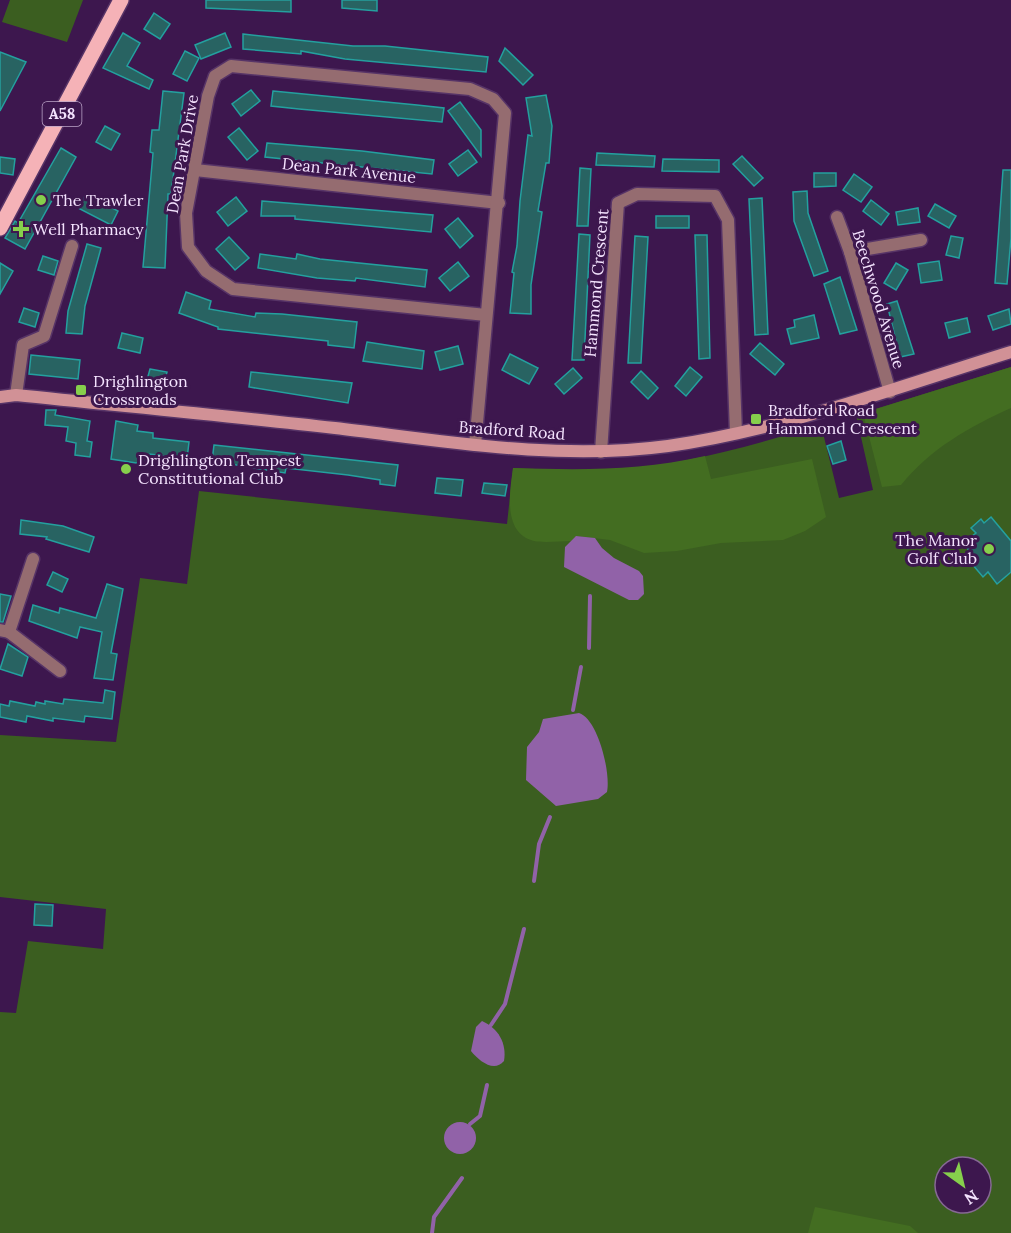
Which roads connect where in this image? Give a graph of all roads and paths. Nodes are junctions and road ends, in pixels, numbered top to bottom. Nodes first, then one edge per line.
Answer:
1 (121, 0) edge
2 (195, 170) junction
3 (499, 203) junction
4 (837, 217) dead end
5 (0, 228) edge
6 (921, 240) dead end
7 (72, 246) dead end
8 (850, 252) junction
9 (486, 315) junction
10 (1011, 352) edge
11 (890, 392) junction
12 (16, 395) junction
13 (0, 398) edge
14 (736, 433) junction
15 (475, 445) junction
16 (601, 452) junction
17 (33, 559) dead end
18 (4, 631) edge
19 (60, 671) dead end

1 - 5 main road, A58
2 - 3 street, Dean Park Avenue
2 - 3 street, Dean Park Drive
2 - 9 street, Dean Park Drive
3 - 9 street, Dean Park Drive
4 - 8 street, Beechwood Avenue
6 - 8 street
7 - 12 street
8 - 11 street, Beechwood Avenue
9 - 15 street, Dean Park Drive
10 - 11 main road, Bradford Road
11 - 14 main road, Bradford Road
12 - 13 main road, Bradford Road
12 - 15 main road, Bradford Road
14 - 16 main road, Bradford Road
14 - 16 street, Hammond Crescent
15 - 16 main road, Bradford Road
17 - 18 street
18 - 19 street

